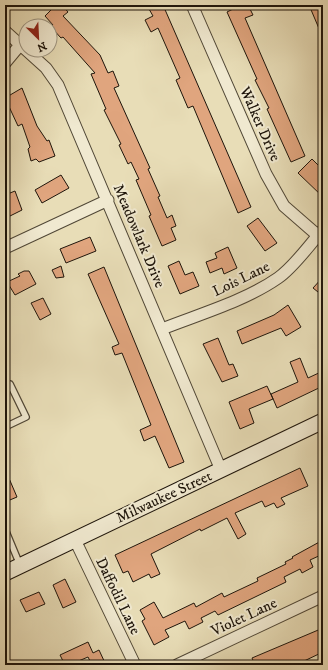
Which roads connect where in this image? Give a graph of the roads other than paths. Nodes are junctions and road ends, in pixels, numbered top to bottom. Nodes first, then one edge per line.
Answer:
1 (192, 5) edge
2 (5, 31) edge
3 (18, 43) edge
4 (18, 47) edge
5 (35, 58) edge
6 (5, 63) edge
7 (108, 200) junction
8 (321, 235) edge
9 (5, 248) edge
10 (162, 329) junction
11 (5, 386) edge
12 (323, 422) edge
13 (5, 427) edge
14 (221, 470) junction
15 (5, 529) edge
16 (75, 540) junction
17 (20, 566) junction
18 (5, 573) edge
19 (323, 596) edge
20 (135, 665) edge
21 (178, 665) edge

1 - 8 street, Walker Drive
2 - 3 street, Meadowlark Drive
4 - 6 street
5 - 7 street, Meadowlark Drive
7 - 9 street
7 - 10 street, Meadowlark Drive
8 - 10 street, Lois Lane
10 - 14 street, Meadowlark Drive
11 - 13 lane
12 - 14 street, Milwaukee Street
14 - 16 street, Milwaukee Street
15 - 17 lane
16 - 17 street, Milwaukee Street
16 - 20 street, Daffodil Lane
17 - 18 street, Milwaukee Street
19 - 21 street, Violet Lane

